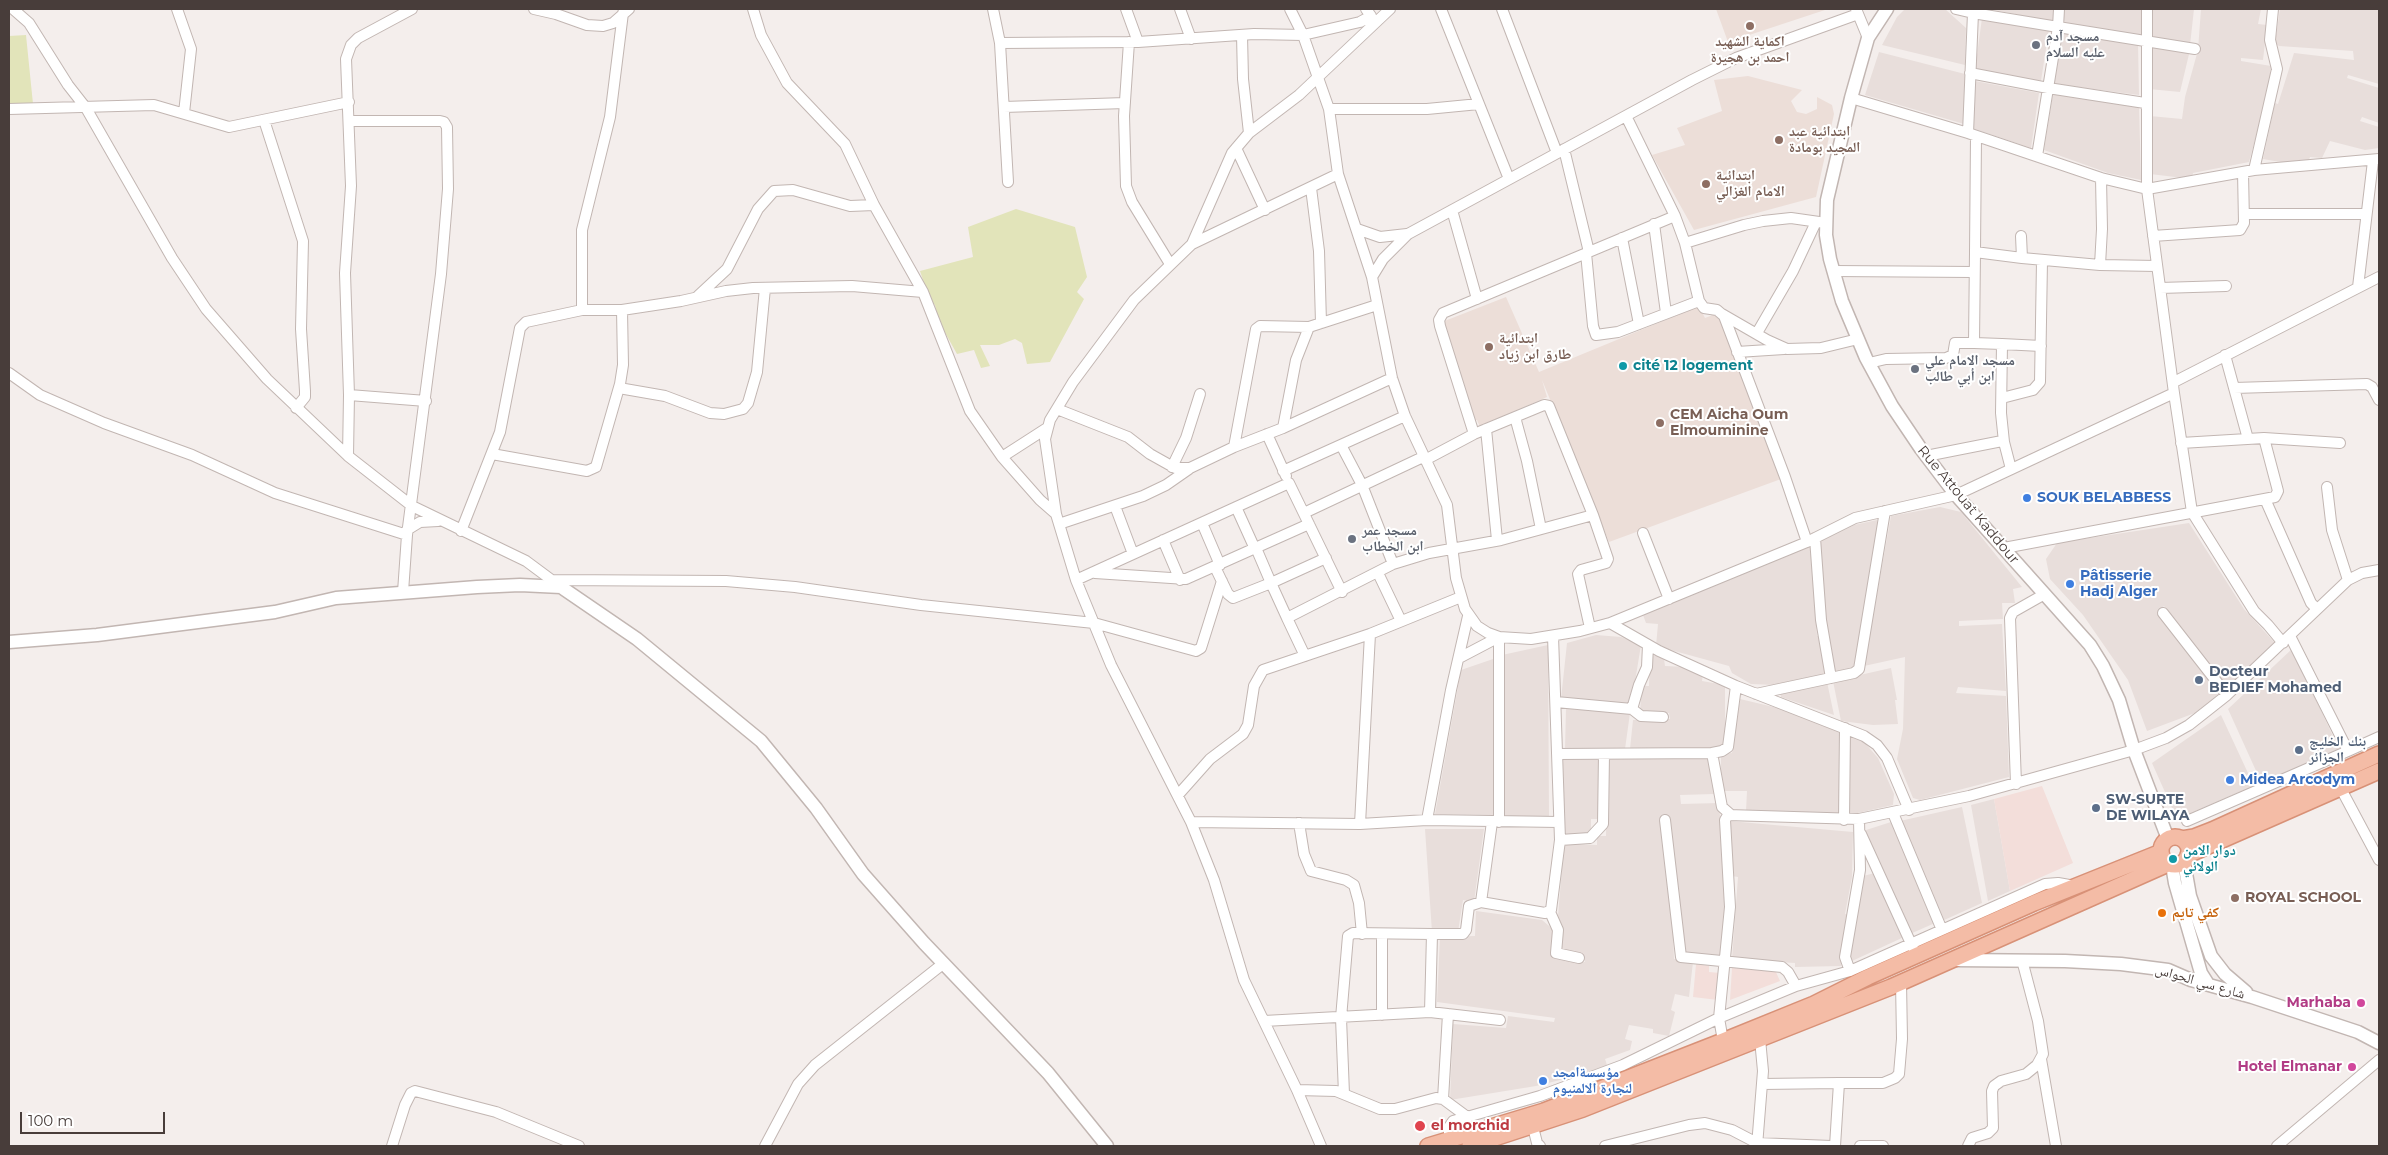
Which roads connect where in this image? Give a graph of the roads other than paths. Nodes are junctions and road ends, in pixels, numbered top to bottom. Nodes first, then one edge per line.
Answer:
1 (13, 9) edge
2 (177, 9) edge
3 (412, 9) edge
4 (534, 9) edge
5 (753, 9) edge
6 (993, 9) edge
7 (1126, 9) edge
8 (1180, 9) edge
9 (1290, 9) edge
10 (1390, 9) edge
11 (1441, 9) edge
12 (1502, 9) edge
13 (1887, 9) edge
14 (1956, 9) edge
15 (2059, 9) edge
16 (2146, 9) edge
17 (2273, 9) edge
18 (626, 11) edge
19 (1857, 11) edge
20 (1973, 14) junction
21 (1372, 15) edge
22 (2058, 26) junction
23 (1242, 35) junction
24 (1303, 35) junction
25 (1868, 38) junction
26 (1191, 39) junction
27 (2146, 41) junction
28 (1134, 42) junction
29 (1000, 43) junction
30 (2194, 49) dead end
31 (1970, 73) junction
32 (1318, 76) junction
33 (2048, 88) junction
34 (1851, 98) junction
35 (349, 102) junction
36 (1125, 102) junction
37 (2145, 102) junction
38 (1478, 104) junction
39 (1004, 107) junction
40 (86, 108) junction
41 (9, 109) edge
42 (1329, 109) junction
43 (184, 114) junction
44 (1626, 116) junction
45 (264, 120) junction
46 (350, 121) junction
47 (1249, 133) junction
48 (1972, 135) junction
49 (1236, 148) junction
50 (1561, 151) junction
51 (2037, 156) junction
52 (2376, 160) edge
53 (2254, 170) junction
54 (2243, 172) junction
55 (1338, 174) junction
56 (2101, 178) junction
57 (1509, 180) junction
58 (1008, 182) dead end
59 (1311, 188) junction
60 (2147, 189) junction
61 (874, 205) junction
62 (1265, 210) junction
63 (1452, 210) junction
64 (2244, 214) junction
65 (2366, 214) junction
66 (1675, 216) junction
67 (1821, 222) junction
68 (1654, 224) junction
69 (1356, 229) junction
70 (1408, 234) junction
71 (2021, 236) dead end
72 (2153, 236) junction
73 (1622, 238) junction
74 (1685, 243) junction
75 (1192, 244) junction
76 (1587, 252) junction
77 (1975, 252) junction
78 (2022, 258) junction
79 (2042, 261) junction
80 (1170, 264) junction
81 (2100, 265) junction
82 (2157, 266) junction
83 (1834, 271) junction
84 (1974, 272) junction
85 (1372, 276) junction
86 (2379, 277) edge
87 (2226, 286) dead end
88 (2358, 287) junction
89 (765, 288) junction
90 (2160, 288) junction
91 (923, 292) junction
92 (697, 297) junction
93 (1477, 299) junction
94 (1699, 301) junction
95 (1377, 305) junction
96 (582, 310) junction
97 (622, 310) junction
98 (1666, 313) junction
99 (1722, 314) junction
100 (1321, 324) junction
101 (1639, 324) junction
102 (1310, 327) junction
103 (1757, 333) junction
104 (1858, 339) junction
105 (1974, 342) junction
106 (2002, 344) junction
107 (2041, 346) junction
108 (1787, 348) junction
109 (1737, 352) junction
110 (2225, 355) junction
111 (1868, 363) junction
112 (9, 373) edge
113 (1392, 378) junction
114 (2174, 382) junction
115 (618, 388) junction
116 (2234, 388) junction
117 (2174, 393) junction
118 (1200, 394) dead end
119 (349, 395) junction
120 (2002, 398) junction
121 (2379, 400) edge
122 (426, 401) junction
123 (296, 408) junction
124 (1057, 408) junction
125 (1405, 416) junction
126 (1514, 417) junction
127 (1047, 428) junction
128 (1284, 428) junction
129 (1486, 429) junction
130 (1267, 434) junction
131 (1474, 434) junction
132 (2264, 438) junction
133 (2248, 439) junction
134 (2004, 442) junction
135 (2181, 443) junction
136 (2340, 443) dead end
137 (1341, 446) junction
138 (1234, 447) junction
139 (492, 454) junction
140 (348, 456) junction
141 (1926, 456) junction
142 (1002, 457) junction
143 (1424, 458) junction
144 (1172, 467) junction
145 (1190, 468) junction
146 (2011, 469) junction
147 (1284, 471) junction
148 (1289, 483) junction
149 (1362, 486) junction
150 (2327, 487) dead end
151 (1956, 495) junction
152 (2265, 499) junction
153 (412, 506) junction
154 (1115, 506) junction
155 (1236, 507) junction
156 (1885, 511) junction
157 (1304, 512) junction
158 (2192, 512) junction
159 (1593, 515) junction
160 (1058, 519) junction
161 (442, 521) junction
162 (1202, 523) junction
163 (1309, 524) junction
164 (1541, 529) junction
165 (460, 531) junction
166 (407, 532) junction
167 (1643, 533) dead end
168 (1163, 540) junction
169 (1497, 540) junction
170 (1811, 540) junction
171 (1452, 548) junction
172 (2004, 548) junction
173 (1255, 549) junction
174 (1133, 554) junction
175 (1326, 558) junction
176 (1393, 564) junction
177 (1218, 566) junction
178 (2379, 570) edge
179 (1092, 573) junction
180 (1378, 573) junction
181 (1076, 580) junction
182 (1180, 580) junction
183 (2348, 580) junction
184 (1222, 581) junction
185 (556, 583) junction
186 (1271, 583) junction
187 (403, 592) junction
188 (1342, 592) junction
189 (2043, 595) junction
190 (1462, 597) junction
191 (1669, 599) junction
192 (2317, 609) junction
193 (2163, 613) dead end
194 (1468, 616) junction
195 (1287, 618) junction
196 (1401, 621) junction
197 (1094, 623) junction
198 (1610, 623) junction
199 (1590, 628) junction
200 (1370, 634) junction
201 (1554, 636) junction
202 (1499, 637) junction
203 (2286, 640) junction
204 (9, 642) edge
205 (1648, 645) junction
206 (1305, 656) junction
207 (1459, 658) junction
208 (1831, 678) junction
209 (1736, 686) junction
210 (1754, 694) junction
211 (2227, 694) junction
212 (1556, 702) junction
213 (1632, 709) junction
214 (1663, 717) dead end
215 (1845, 728) junction
216 (2379, 737) edge
217 (2134, 750) junction
218 (2348, 751) junction
219 (1712, 753) junction
220 (1558, 754) junction
221 (1604, 754) junction
222 (2379, 754) edge
223 (2379, 771) edge
224 (2311, 776) junction
225 (2016, 784) junction
226 (2340, 787) junction
227 (1178, 795) junction
228 (1909, 810) junction
229 (1893, 813) junction
230 (1730, 814) junction
231 (1859, 819) junction
232 (1427, 820) junction
233 (1665, 820) dead end
234 (1844, 820) junction
235 (2187, 821) dead end
236 (1192, 822) junction
237 (1495, 822) junction
238 (1559, 822) junction
239 (1299, 823) junction
240 (1360, 824) junction
241 (1859, 831) junction
242 (1560, 840) junction
243 (2174, 854) junction
244 (2379, 860) edge
245 (2075, 886) junction
246 (1481, 902) junction
247 (1550, 912) junction
248 (1942, 930) junction
249 (1362, 934) junction
250 (1382, 934) junction
251 (1432, 934) junction
252 (1914, 950) junction
253 (1579, 958) dead end
254 (1952, 960) junction
255 (2022, 960) junction
256 (944, 963) junction
257 (1725, 963) junction
258 (1850, 971) junction
259 (1826, 978) junction
260 (1901, 982) junction
261 (2208, 984) junction
262 (1796, 986) junction
263 (1835, 995) junction
264 (2252, 997) junction
265 (1430, 1012) junction
266 (1448, 1014) junction
267 (1382, 1015) junction
268 (1341, 1018) junction
269 (1719, 1018) junction
270 (1500, 1020) dead end
271 (1264, 1021) junction
272 (1760, 1039) junction
273 (1723, 1041) junction
274 (2379, 1041) edge
275 (2041, 1059) junction
276 (2379, 1060) edge
277 (1839, 1083) junction
278 (1762, 1084) junction
279 (1296, 1090) junction
280 (1344, 1094) junction
281 (1443, 1099) junction
282 (1466, 1116) junction
283 (1533, 1127) junction
284 (1449, 1141) junction
285 (1757, 1145) edge
286 (392, 1146) edge
287 (579, 1146) edge
288 (765, 1146) edge
289 (1107, 1146) edge
290 (1321, 1146) edge
291 (1428, 1146) edge
292 (1470, 1146) edge
293 (1540, 1146) edge
294 (1605, 1146) edge
295 (1833, 1146) edge
296 (1860, 1146) edge
297 (1883, 1146) edge
298 (1968, 1146) edge
299 (2056, 1146) edge
300 (2277, 1146) edge

1 - 40 street
2 - 43 street
3 - 35 street
4 - 18 street
5 - 61 street
6 - 29 street
7 - 28 street
8 - 26 street
9 - 24 street
10 - 21 street
11 - 38 street
12 - 50 street
13 - 25 street, Rue Attouat Kaddour
14 - 20 street
15 - 22 street
16 - 27 street
17 - 53 street
18 - 96 street
19 - 25 street
19 - 44 street
20 - 22 street
20 - 31 street
21 - 24 street
21 - 32 street
22 - 27 street
22 - 33 street
23 - 24 street
23 - 26 street
23 - 47 street
24 - 32 street
25 - 34 street, Rue Attouat Kaddour
26 - 28 street
27 - 30 street
27 - 37 street
28 - 29 street
28 - 36 street
29 - 39 street
31 - 33 street
31 - 48 street
32 - 42 street
32 - 47 street
33 - 37 street
33 - 51 street
34 - 48 street
34 - 67 street, Rue Attouat Kaddour
35 - 45 street
35 - 46 street
36 - 39 street
36 - 80 street
37 - 60 street
38 - 42 street
38 - 57 street
39 - 58 street
40 - 41 street
40 - 43 street
40 - 123 street
42 - 55 street
43 - 45 street
44 - 50 street
44 - 66 street
45 - 123 street
46 - 119 street
46 - 122 street
47 - 49 street
48 - 51 street
48 - 77 street
49 - 62 street
49 - 75 street
50 - 57 street
50 - 76 street
51 - 56 street
52 - 53 street
52 - 65 street
53 - 54 street
54 - 60 street
54 - 64 street
55 - 59 street
55 - 69 street
56 - 60 street
56 - 81 street
57 - 63 street
59 - 62 street
59 - 100 street
60 - 72 street
61 - 91 street
61 - 92 street
62 - 75 street
63 - 70 street
63 - 93 street
64 - 65 street
64 - 72 street
65 - 88 street
66 - 68 street
66 - 74 street
67 - 74 street
67 - 83 street, Rue Attouat Kaddour
67 - 103 street
68 - 73 street
68 - 98 street
69 - 70 street
69 - 85 street
70 - 85 street
71 - 78 street
72 - 82 street
73 - 76 street
73 - 101 street
74 - 94 street
75 - 80 street
76 - 93 street
76 - 101 street
77 - 78 street
77 - 84 street
78 - 79 street
79 - 81 street
79 - 107 street
80 - 124 street
81 - 82 street
82 - 90 street
83 - 84 street
83 - 104 street, Rue Attouat Kaddour
84 - 105 street
85 - 95 street
86 - 88 street
87 - 90 street
88 - 110 street
89 - 91 street
89 - 92 street
89 - 115 street
90 - 114 street
91 - 142 street
92 - 97 street
93 - 131 street
94 - 98 street
94 - 99 street
95 - 100 street
95 - 113 street
96 - 97 street
96 - 139 street
97 - 115 street
98 - 101 street
99 - 103 street
99 - 109 street
100 - 102 street
102 - 128 street
102 - 138 street
103 - 108 street
104 - 108 street
104 - 111 street, Rue Attouat Kaddour
105 - 106 street
105 - 111 street
106 - 107 street
106 - 120 street
107 - 120 street
108 - 109 street
109 - 170 street
110 - 114 street
110 - 116 street
111 - 141 street, Rue Attouat Kaddour
112 - 166 street
113 - 125 street
113 - 128 street
114 - 117 street
115 - 139 street
116 - 121 street
116 - 133 street
117 - 135 street
117 - 146 street
118 - 144 street
119 - 122 street
119 - 140 street
120 - 134 street
122 - 153 street
123 - 140 street
124 - 127 street
124 - 144 street
125 - 137 street
125 - 143 street
126 - 129 street
126 - 159 street
126 - 164 street
127 - 142 street
127 - 160 street
128 - 130 street
129 - 131 street
129 - 169 street
130 - 138 street
130 - 147 street
131 - 143 street
132 - 133 street
132 - 136 street
132 - 152 street
133 - 135 street
134 - 141 street
134 - 146 street
135 - 158 street
137 - 147 street
137 - 149 street
138 - 145 street
139 - 165 street
140 - 153 street
141 - 151 street, Rue Attouat Kaddour
142 - 160 street
143 - 149 street
143 - 171 street
144 - 145 street
145 - 154 street
146 - 151 street
147 - 148 street
148 - 155 street
148 - 157 street
149 - 157 street
149 - 176 street
150 - 183 street
151 - 156 street
151 - 172 street, Rue Attouat Kaddour
152 - 158 street
152 - 192 street
153 - 161 street
153 - 166 street
154 - 160 street
154 - 174 street
155 - 162 street
155 - 173 street
156 - 170 street
156 - 208 street
157 - 163 street
158 - 172 street
158 - 203 street
159 - 164 street
159 - 199 street
160 - 181 street
161 - 165 street
161 - 166 street
162 - 168 street
162 - 177 street
163 - 173 street
163 - 175 street
164 - 169 street
165 - 185 street
166 - 187 street
167 - 191 street
168 - 174 street
168 - 182 street
169 - 171 street
170 - 191 street
170 - 208 street
171 - 176 street
171 - 190 street
172 - 189 street, Rue Attouat Kaddour
173 - 177 street
173 - 186 street
174 - 179 street
175 - 186 street
175 - 188 street
176 - 180 street
177 - 182 street
177 - 184 street
178 - 183 street
179 - 181 street
179 - 182 street
180 - 188 street
180 - 196 street
181 - 197 street
183 - 192 street
184 - 186 street
184 - 197 street
185 - 187 street
185 - 197 street
185 - 256 street
186 - 195 street
187 - 204 street
188 - 195 street
189 - 217 street, Rue Attouat Kaddour
189 - 225 street
190 - 194 street
190 - 196 street
191 - 198 street
192 - 203 street
193 - 211 street
194 - 202 street
194 - 207 street
195 - 206 street
196 - 200 street
197 - 227 street
198 - 199 street
198 - 205 street
199 - 201 street
200 - 206 street
200 - 240 street
201 - 202 street
201 - 212 street
202 - 207 street
202 - 237 street
203 - 211 street
203 - 218 street
205 - 209 street
205 - 213 street
206 - 227 street
207 - 232 street
208 - 210 street
209 - 210 street
209 - 219 street
210 - 215 street
211 - 217 street
212 - 213 street
212 - 220 street
213 - 214 street
215 - 228 street
215 - 234 street
216 - 218 street
217 - 225 street
217 - 243 street, Rue Attouat Kaddour
218 - 224 street
219 - 221 street
219 - 230 street
220 - 221 street
220 - 238 street
221 - 242 street
222 - 224 main road
223 - 226 main road
224 - 235 street
224 - 243 main road
225 - 228 street
226 - 243 main road
226 - 244 street
227 - 236 street
228 - 229 street
229 - 231 street
229 - 248 street
230 - 234 street
230 - 257 street
231 - 234 street
231 - 241 street
232 - 237 street
232 - 240 street
233 - 257 street
236 - 239 street
236 - 271 street
237 - 238 street
237 - 246 street
238 - 242 street
239 - 240 street
239 - 249 street
241 - 252 street
241 - 258 street
242 - 247 street
243 - 245 main road
243 - 254 main road
243 - 261 street
243 - 264 street
245 - 248 street
245 - 252 main road
246 - 247 street
246 - 251 street
247 - 253 street
248 - 252 street
249 - 250 street
249 - 268 street
250 - 251 street
250 - 267 street
251 - 265 street
252 - 258 street
252 - 263 main road
254 - 255 street, شارع سي الحواس
254 - 260 main road
255 - 261 street, شارع سي الحواس
255 - 275 street
256 - 288 street
256 - 289 street
257 - 262 street
257 - 269 street
258 - 259 street
259 - 262 street
259 - 263 street
260 - 272 main road
260 - 277 street
261 - 264 street, شارع سي الحواس
262 - 269 street
263 - 273 main road
264 - 274 street, شارع سي الحواس
265 - 266 street
265 - 267 street
266 - 270 street
266 - 281 street
267 - 268 street
268 - 271 street
268 - 280 street
269 - 273 street
269 - 282 street
271 - 279 street
272 - 278 street
272 - 283 main road
273 - 284 main road
275 - 298 street
275 - 299 street
276 - 300 street
277 - 278 street
277 - 295 street
278 - 285 street
279 - 280 street
279 - 290 street
280 - 281 street
281 - 282 street
282 - 284 street
283 - 292 main road
283 - 293 street
284 - 291 main road
285 - 294 street
285 - 295 street
286 - 287 street
296 - 297 street

